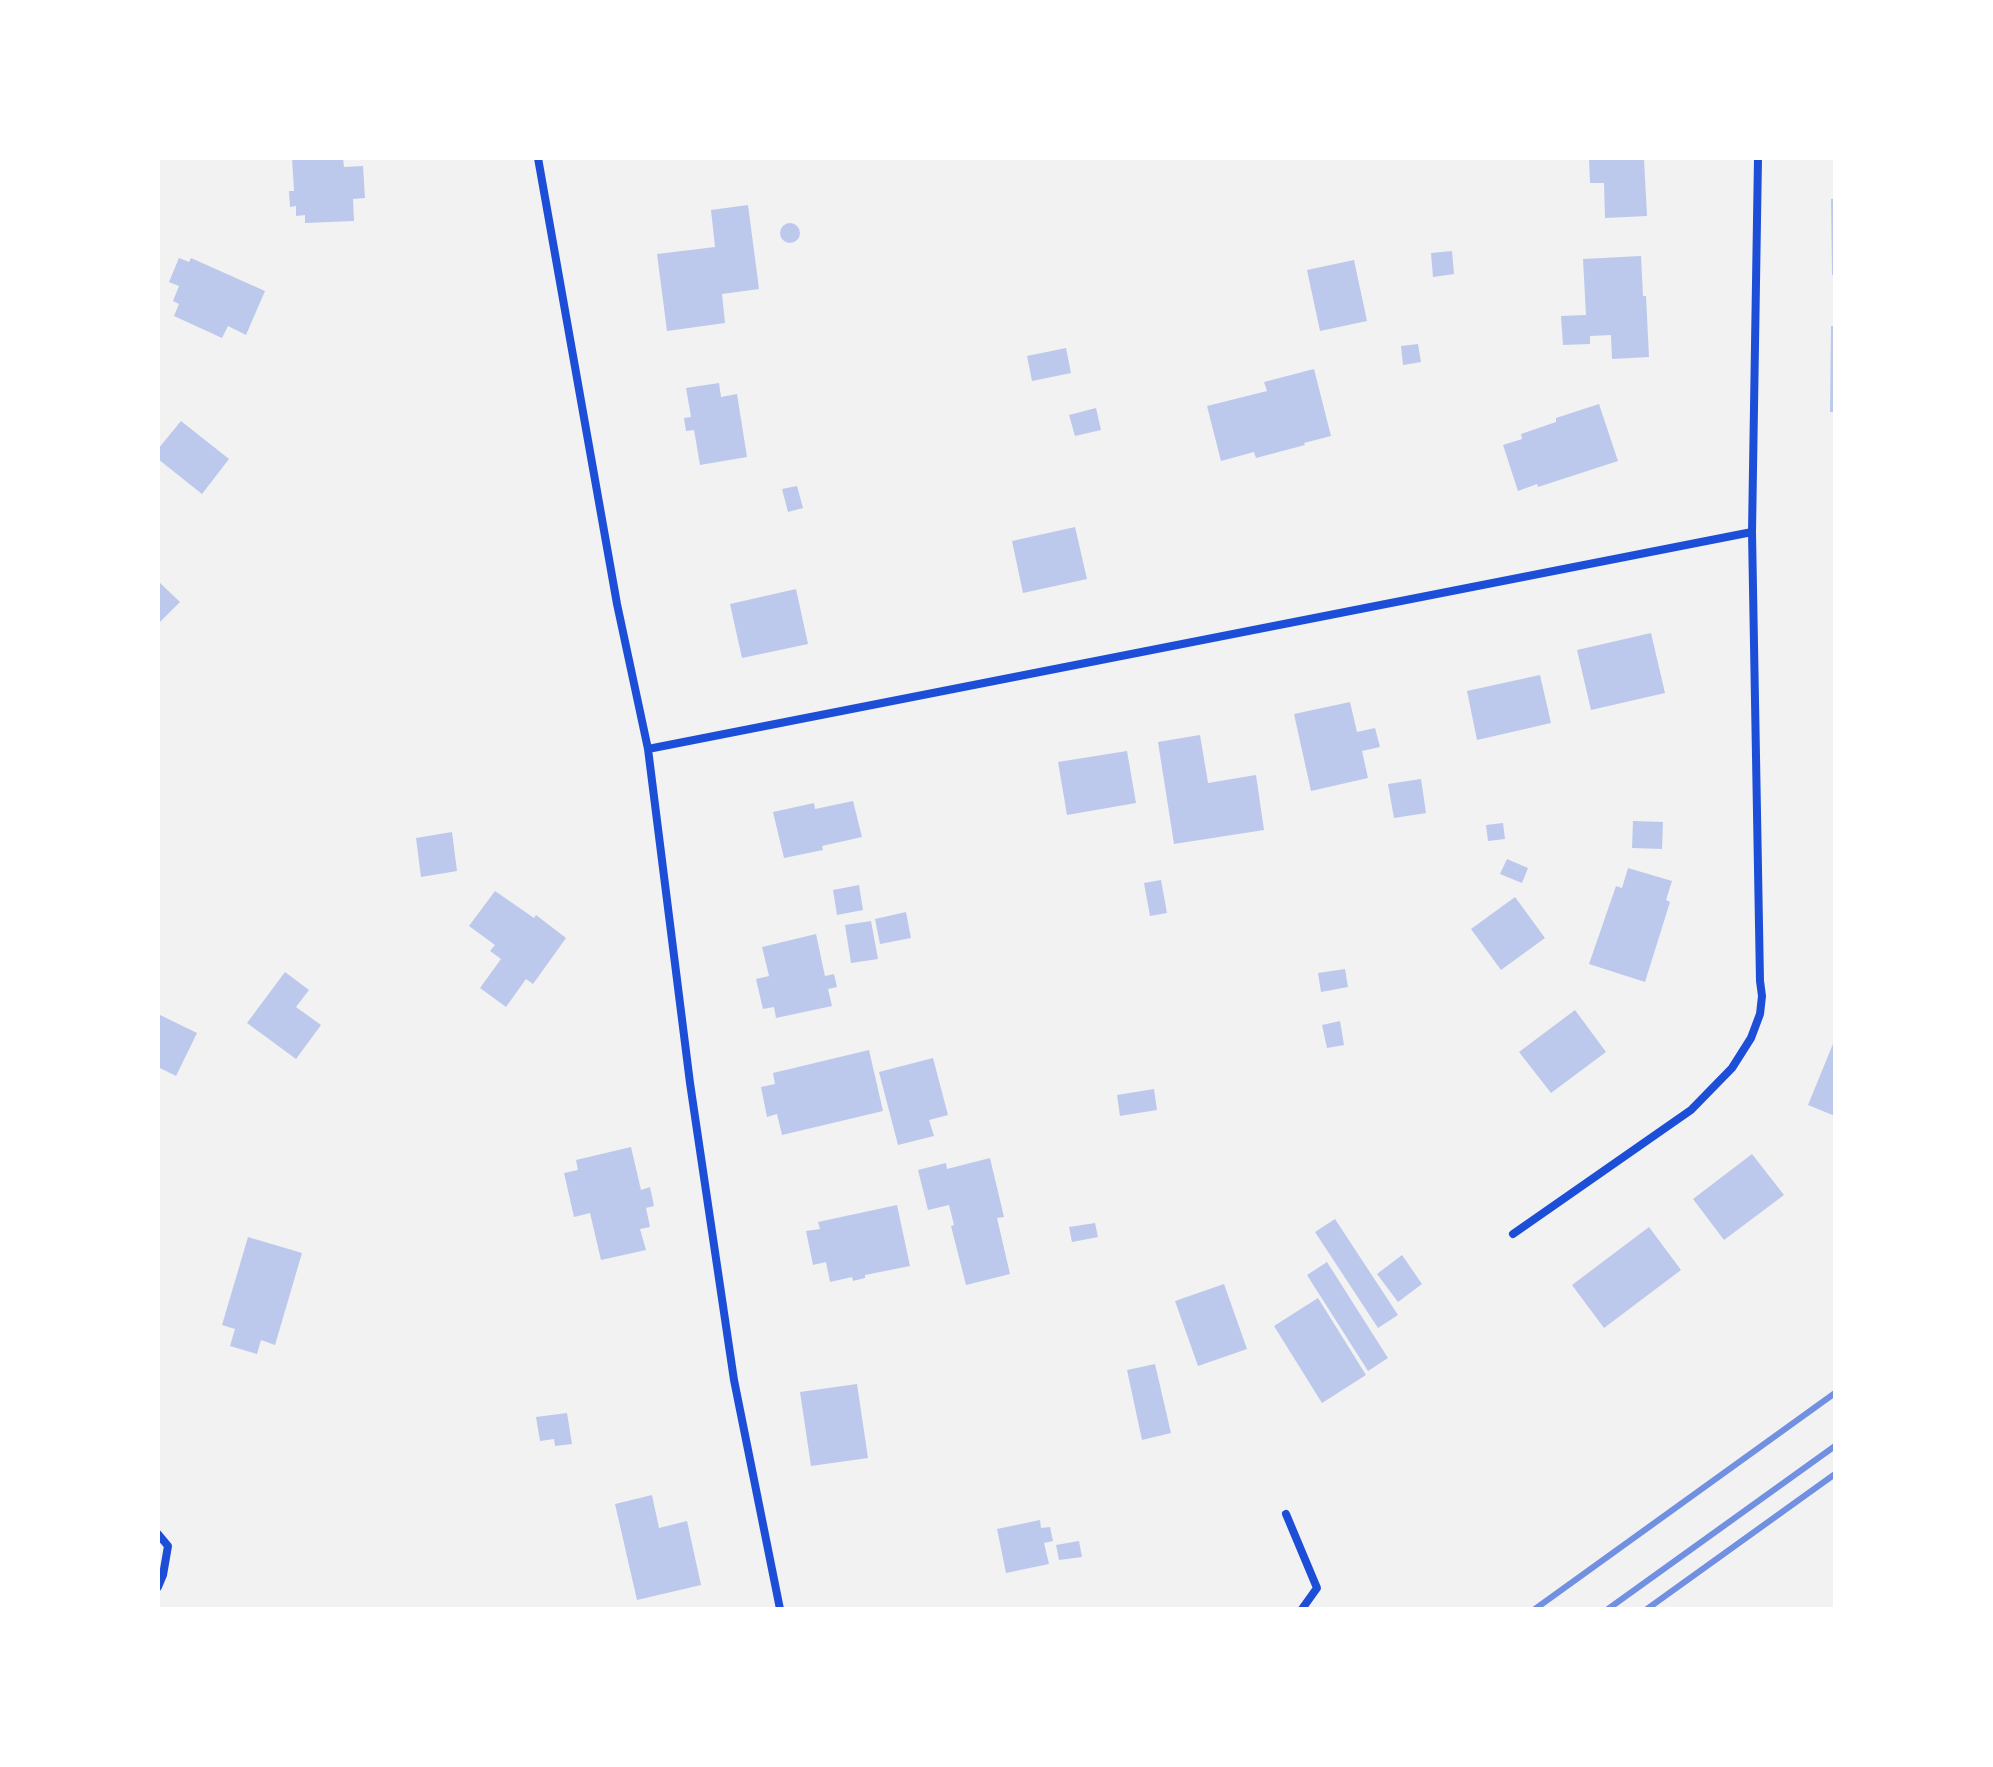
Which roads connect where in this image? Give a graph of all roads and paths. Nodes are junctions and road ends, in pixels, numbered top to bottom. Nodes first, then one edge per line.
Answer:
1 (538, 158) edge
2 (1758, 158) edge
3 (1752, 532) junction
4 (648, 749) junction
5 (1513, 1234) dead end
6 (1286, 1514) dead end
7 (158, 1534) edge
8 (158, 1587) edge
9 (780, 1609) edge
10 (1302, 1609) edge

1 - 4 street
2 - 3 street
3 - 4 street
3 - 5 street
4 - 9 street
6 - 10 street
7 - 8 street

